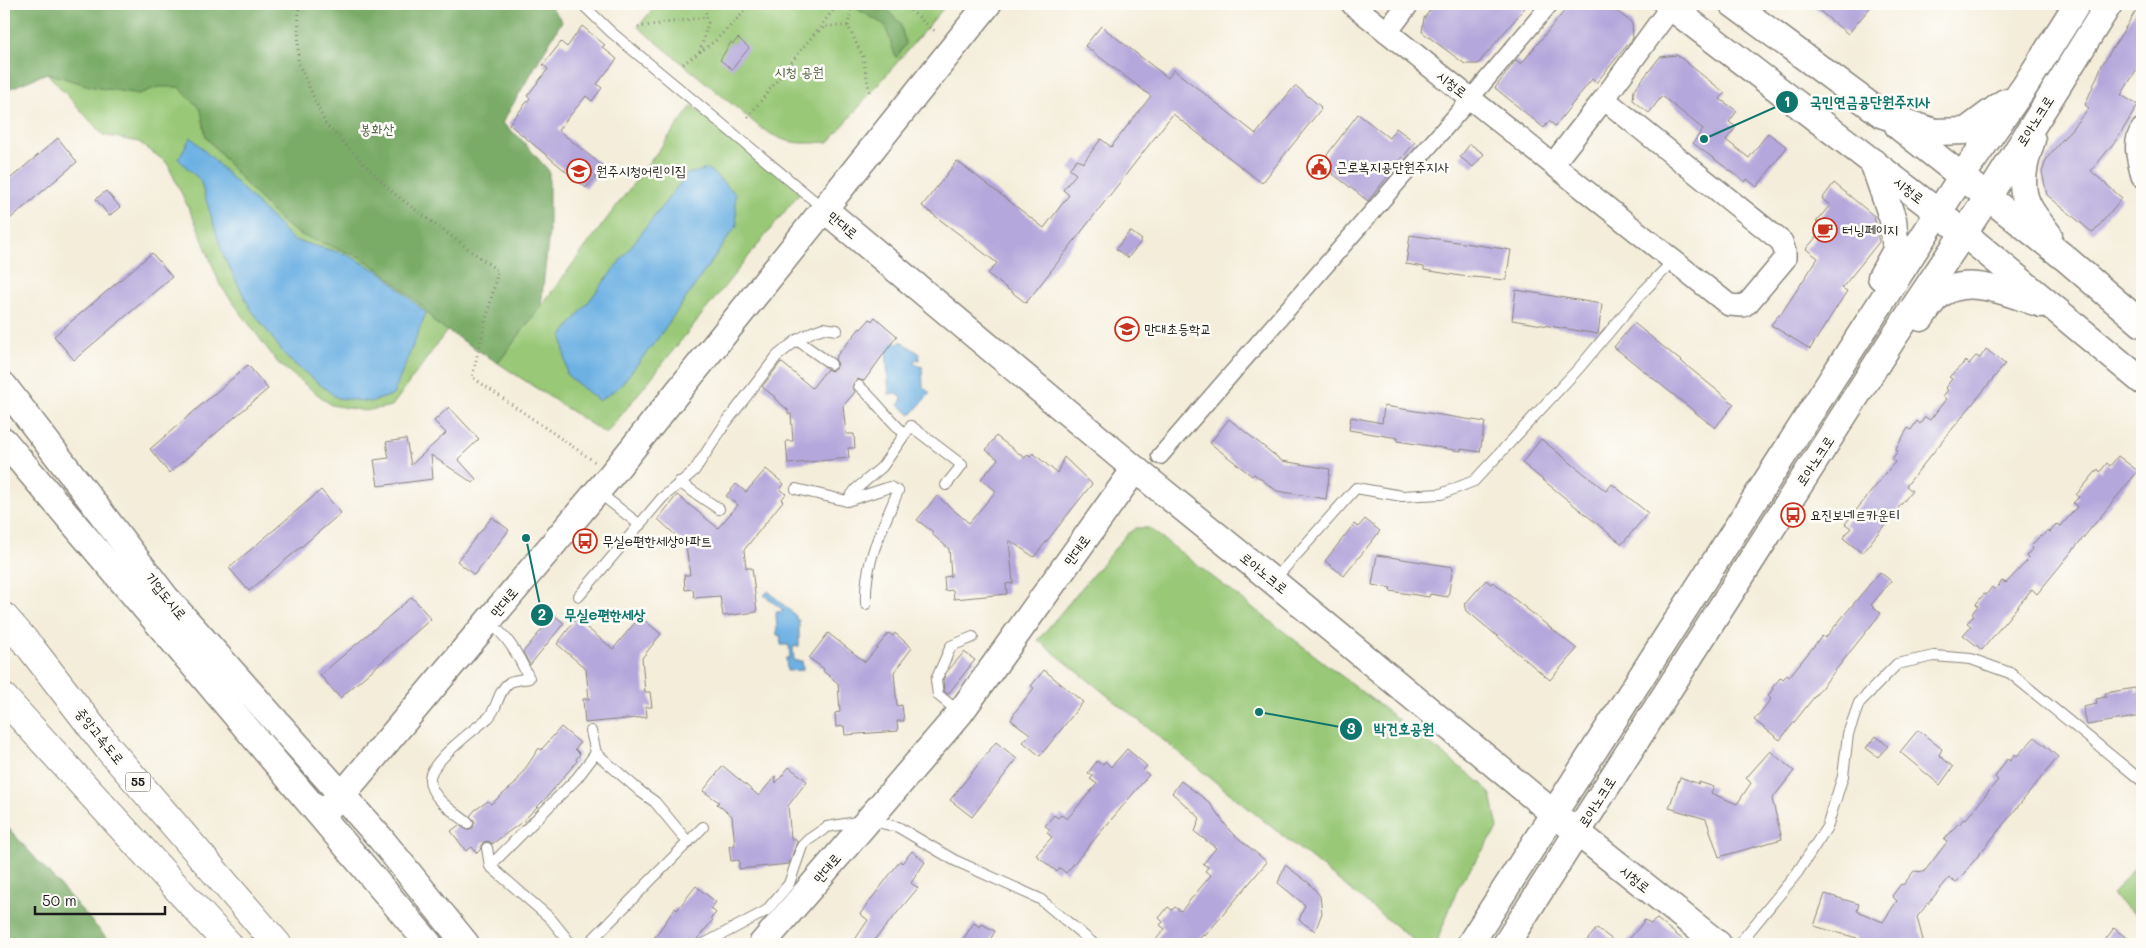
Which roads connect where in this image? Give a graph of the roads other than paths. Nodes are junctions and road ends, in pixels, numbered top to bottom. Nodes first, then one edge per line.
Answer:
1 (582, 4) edge
2 (988, 4) edge
3 (1352, 4) edge
4 (1408, 4) edge
5 (1550, 4) edge
6 (1732, 4) edge
7 (2077, 4) edge
8 (2109, 4) edge
9 (1669, 5) edge
10 (1387, 32) junction
11 (2025, 86) junction
12 (1471, 98) junction
13 (1604, 99) junction
14 (2046, 103) junction
15 (1883, 115) junction
16 (2142, 129) edge
17 (1873, 162) junction
18 (1553, 164) junction
19 (1962, 176) junction
20 (2142, 176) edge
21 (1988, 197) junction
22 (824, 209) junction
23 (1939, 213) junction
24 (1963, 233) junction
25 (2065, 258) junction
26 (1674, 260) junction
27 (2050, 306) junction
28 (1868, 324) junction
29 (2142, 324) edge
30 (837, 330) dead end
31 (1894, 337) junction
32 (797, 340) junction
33 (831, 364) dead end
34 (2142, 381) edge
35 (4, 386) edge
36 (859, 386) dead end
37 (904, 434) junction
38 (4, 442) edge
39 (1160, 456) dead end
40 (1135, 469) junction
41 (605, 482) junction
42 (679, 482) junction
43 (946, 485) dead end
44 (796, 489) dead end
45 (847, 501) junction
46 (719, 509) dead end
47 (640, 525) junction
48 (1273, 580) junction
49 (579, 596) dead end
50 (866, 604) dead end
51 (4, 617) edge
52 (487, 622) junction
53 (973, 637) dead end
54 (4, 698) edge
55 (960, 713) junction
56 (591, 731) dead end
57 (596, 753) junction
58 (2142, 781) edge
59 (342, 796) junction
60 (1553, 813) junction
61 (322, 814) junction
62 (868, 820) junction
63 (468, 824) dead end
64 (703, 828) dead end
65 (1578, 832) junction
66 (688, 842) junction
67 (487, 848) dead end
68 (490, 866) junction
69 (228, 944) edge
70 (276, 944) edge
71 (430, 944) edge
72 (466, 944) edge
73 (571, 944) edge
74 (588, 944) edge
75 (704, 944) edge
76 (762, 944) edge
77 (1094, 944) edge
78 (1470, 944) edge
79 (1506, 944) edge
80 (1718, 944) edge
81 (1739, 944) edge

1 - 22 lane
2 - 22 street, 만대로
3 - 10 street, 시청로
4 - 10 street
5 - 12 street
6 - 15 street
7 - 11 street, 로아노크로
8 - 14 street, 로아노크로
9 - 13 street, 시청로
9 - 17 street, 시청로
10 - 12 street, 시청로
11 - 15 street
11 - 19 street, 로아노크로
12 - 18 street, 시청로
12 - 39 street
13 - 18 street, 시청로
13 - 26 street, 시청로
14 - 21 street, 로아노크로
14 - 25 street
15 - 19 street
16 - 20 street
17 - 23 street, 시청로
17 - 28 street
18 - 26 street, 시청로
19 - 21 street
19 - 23 street, 로아노크로
21 - 24 street, 로아노크로
21 - 25 street
22 - 40 street, 만대로
22 - 41 street, 만대로
23 - 24 street, 시청로
23 - 28 street
24 - 27 street, 시청로
24 - 31 street, 로아노크로
25 - 29 street
26 - 48 lane
27 - 31 street
27 - 34 street, 시청로
28 - 60 street
30 - 32 lane
31 - 65 street, 로아노크로
32 - 33 lane
32 - 42 lane
35 - 59 street, 기업도시로
36 - 37 lane
37 - 43 lane
37 - 45 lane
38 - 61 street, 기업도시로
40 - 48 street, 로아노크로
40 - 55 street, 만대로
41 - 47 lane
41 - 52 street, 만대로
42 - 46 lane
42 - 47 lane
44 - 45 lane
45 - 50 lane
47 - 49 lane
48 - 60 street, 로아노크로
51 - 70 highway, 중앙고속도로 / 55
52 - 59 street, 만대로
52 - 63 lane
53 - 55 lane
54 - 69 highway
55 - 62 street, 만대로
56 - 57 lane
57 - 66 lane
57 - 68 lane
58 - 81 lane
59 - 61 street, 만대로
59 - 72 street
60 - 65 street, 시청로
60 - 78 street
61 - 71 street
62 - 75 lane
62 - 76 street, 만대로
62 - 77 lane
64 - 66 lane
65 - 79 street, 로아노크로
65 - 80 street, 시청로
66 - 74 lane
67 - 68 lane
68 - 73 lane

